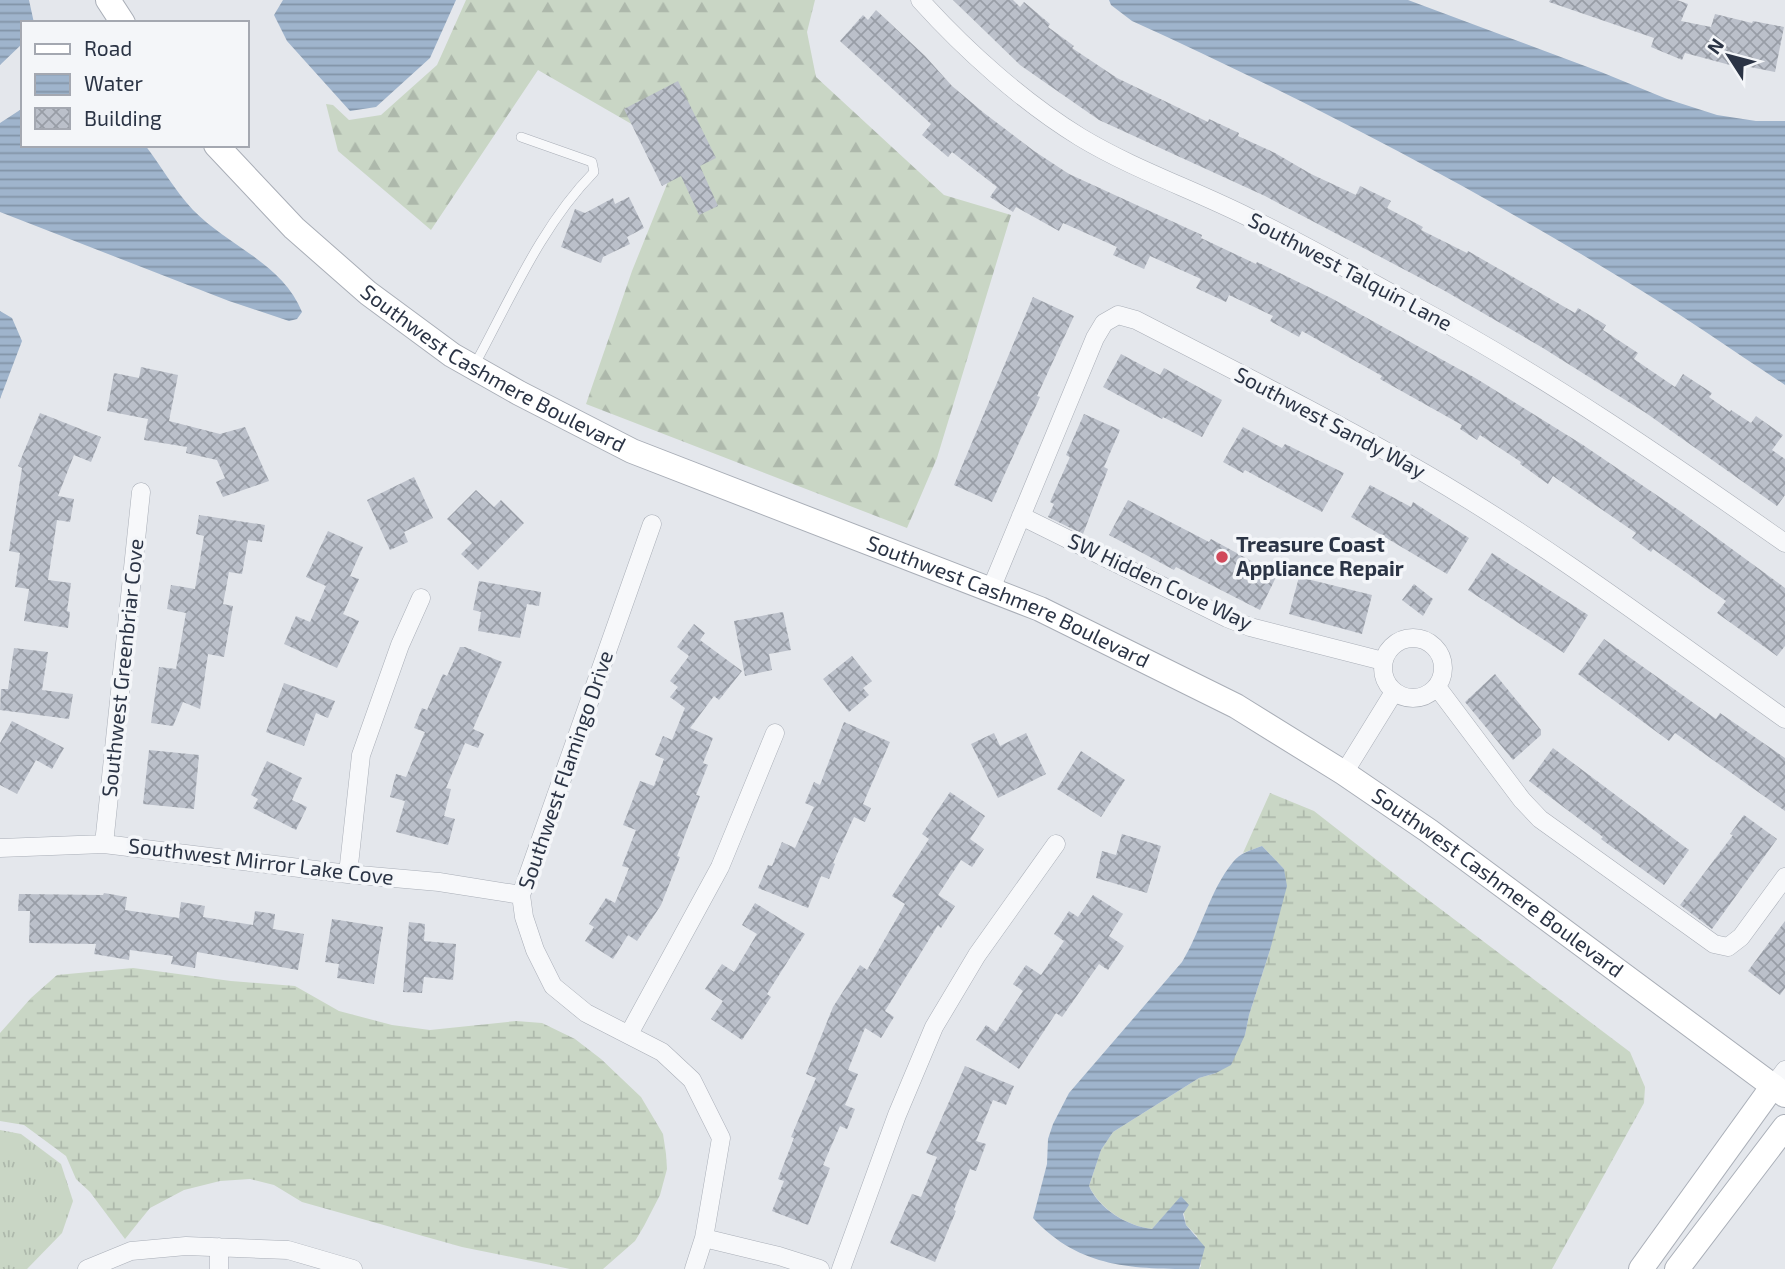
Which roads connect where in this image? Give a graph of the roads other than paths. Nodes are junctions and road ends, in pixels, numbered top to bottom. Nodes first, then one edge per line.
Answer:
1 (108, 0) edge
2 (920, 0) edge
3 (122, 21) edge
4 (520, 136) dead end
5 (218, 147) edge
6 (473, 368) junction
7 (141, 492) dead end
8 (1021, 516) junction
9 (652, 524) dead end
10 (1785, 543) edge
11 (991, 589) junction
12 (421, 598) dead end
13 (1383, 661) junction
14 (1437, 687) junction
15 (1394, 692) junction
16 (1785, 719) edge
17 (775, 733) dead end
18 (1344, 773) junction
19 (104, 844) junction
20 (1056, 844) dead end
21 (0, 848) edge
22 (348, 874) junction
23 (1785, 877) edge
24 (521, 895) junction
25 (629, 1034) junction
26 (1781, 1083) edge
27 (1785, 1127) edge
28 (704, 1238) junction
29 (219, 1247) junction
30 (87, 1269) edge
31 (219, 1269) edge
32 (353, 1269) edge
33 (694, 1269) edge
34 (820, 1269) edge
35 (841, 1269) edge
36 (1641, 1269) edge
37 (1677, 1269) edge

1 - 3 street
2 - 10 street, Southwest Talquin Lane
4 - 6 lane
5 - 6 street, Southwest Cashmere Boulevard
6 - 11 street, Southwest Cashmere Boulevard
7 - 19 street, Southwest Greenbriar Cove
8 - 11 street, Southwest Sandy Way
8 - 13 street, SW Hidden Cove Way
8 - 16 street, Southwest Sandy Way
9 - 24 street, Southwest Flamingo Drive
11 - 18 street, Southwest Cashmere Boulevard
12 - 22 street
13 - 14 street
13 - 15 street
14 - 15 street
14 - 23 street
15 - 18 street
17 - 25 street
18 - 26 street, Southwest Cashmere Boulevard
19 - 21 street, Southwest Mirror Lake Cove
19 - 22 street, Southwest Mirror Lake Cove
20 - 35 street
22 - 24 street, Southwest Mirror Lake Cove
24 - 25 street, Southwest Flamingo Drive
25 - 28 street, Southwest Flamingo Drive
26 - 36 street
27 - 37 street
28 - 33 street, Southwest Flamingo Drive
28 - 34 street
29 - 30 street
29 - 31 street
29 - 32 street

